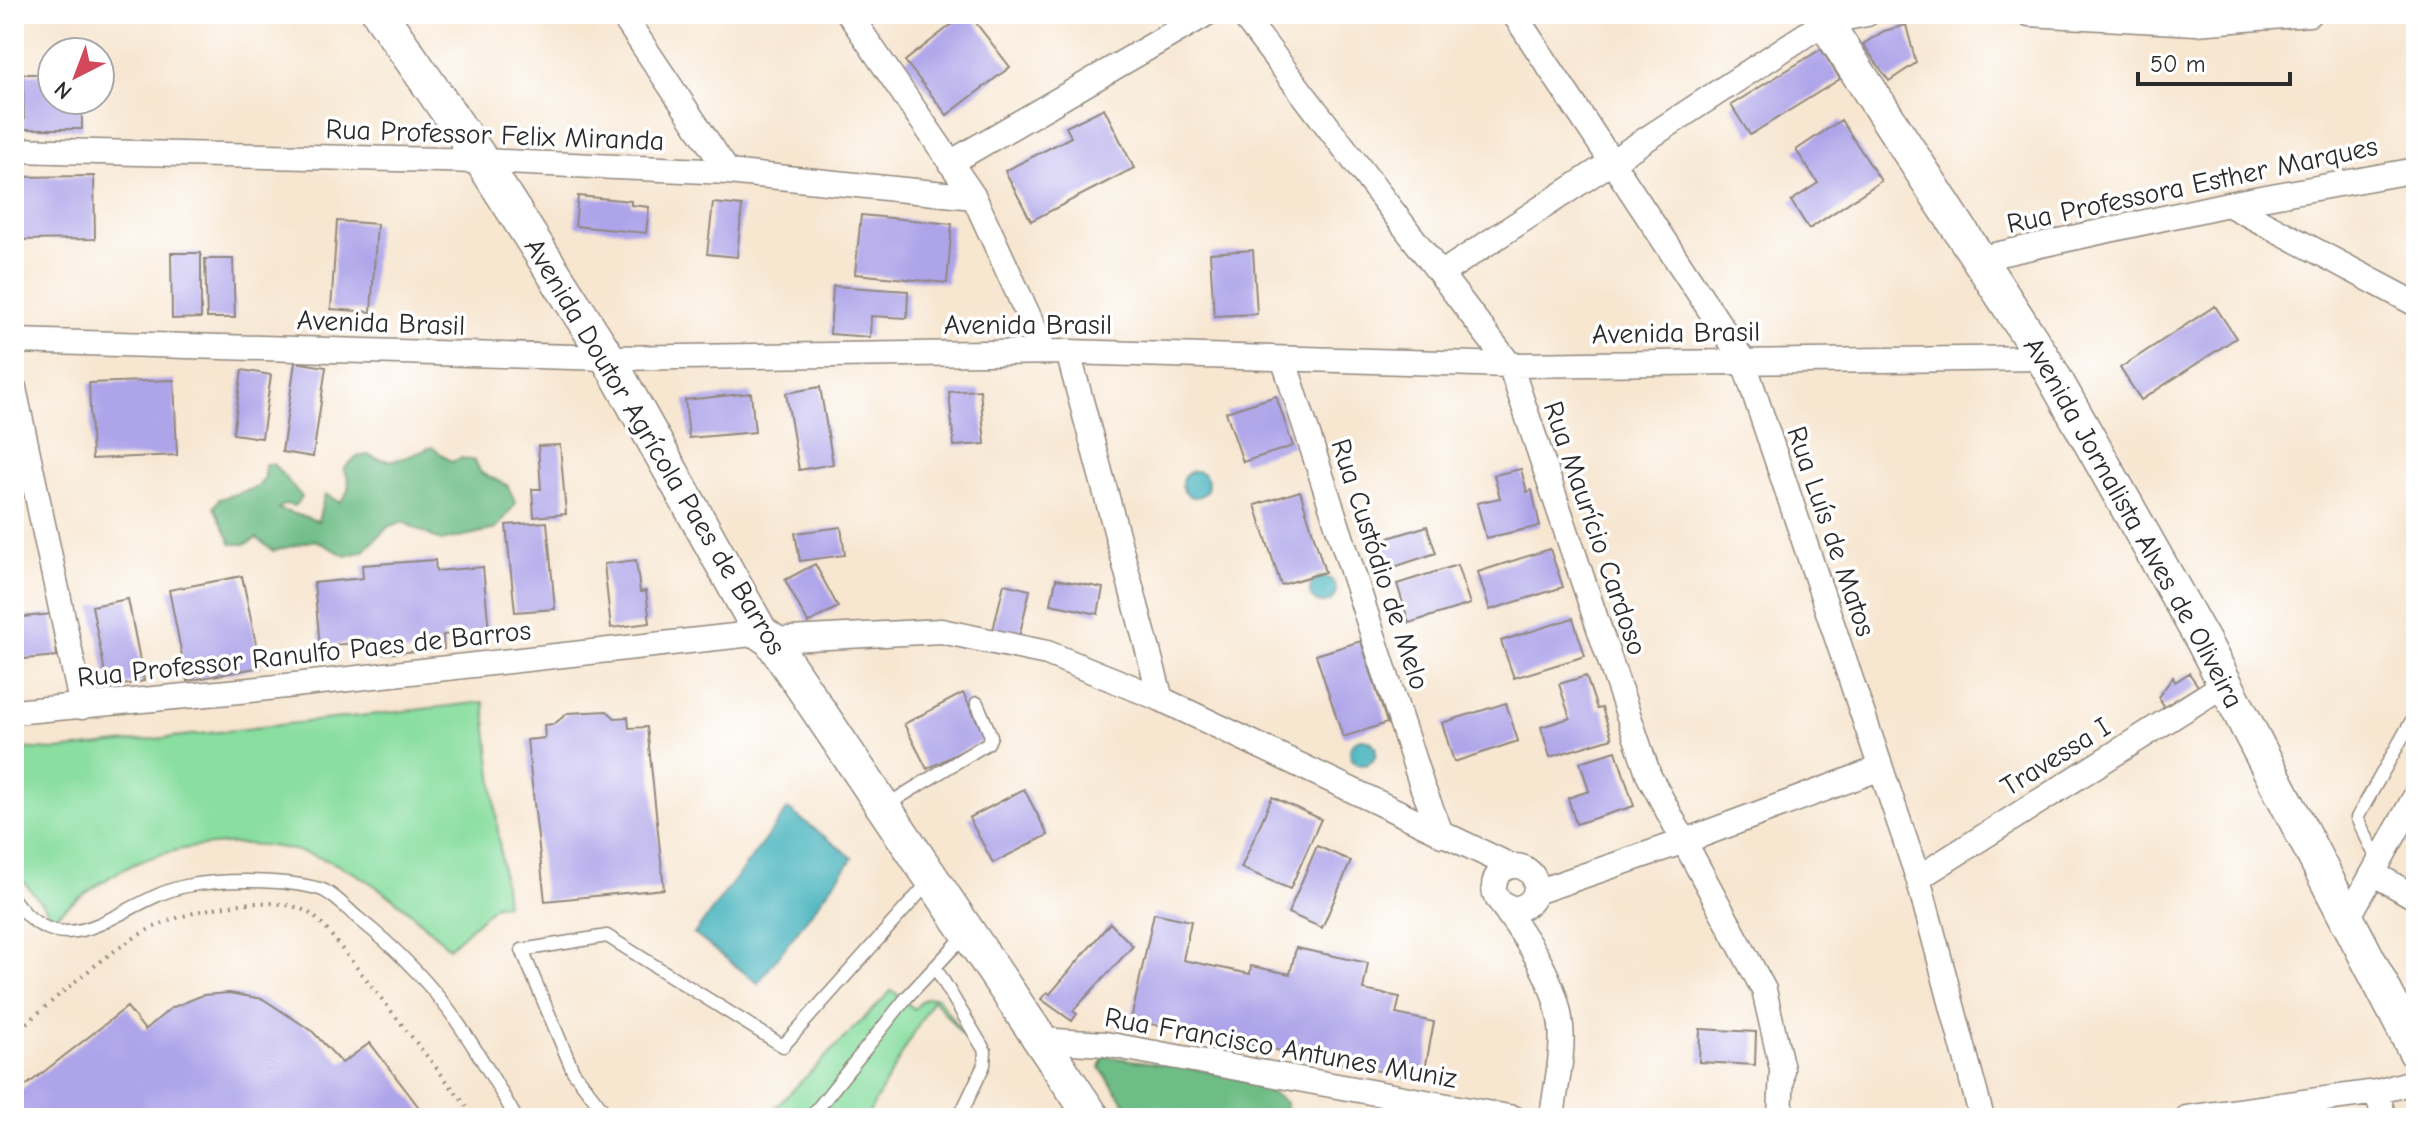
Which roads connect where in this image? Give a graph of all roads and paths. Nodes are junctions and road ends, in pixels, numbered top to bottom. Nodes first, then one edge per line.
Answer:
1 (380, 14) edge
2 (622, 14) edge
3 (849, 14) edge
4 (1206, 14) edge
5 (1242, 14) edge
6 (1514, 14) edge
7 (1867, 14) edge
8 (2029, 14) edge
9 (2309, 14) edge
10 (1823, 18) edge
11 (14, 150) edge
12 (482, 161) junction
13 (1613, 162) junction
14 (950, 163) junction
15 (2416, 170) edge
16 (728, 172) junction
17 (974, 197) junction
18 (2228, 204) junction
19 (1981, 258) junction
20 (1442, 273) junction
21 (2416, 304) edge
22 (14, 341) edge
23 (1057, 352) junction
24 (608, 358) junction
25 (2043, 358) junction
26 (1743, 360) junction
27 (1284, 361) junction
28 (1510, 365) junction
29 (14, 388) edge
30 (766, 637) junction
31 (2225, 684) junction
32 (1161, 699) junction
33 (977, 703) dead end
34 (82, 707) junction
35 (14, 712) edge
36 (2416, 713) edge
37 (1881, 768) junction
38 (1422, 786) junction
39 (2416, 795) edge
40 (882, 808) junction
41 (1411, 820) junction
42 (1446, 837) junction
43 (1685, 841) junction
44 (2376, 868) junction
45 (1918, 878) junction
46 (931, 880) junction
47 (1516, 888) junction
48 (2416, 898) edge
49 (14, 900) edge
50 (2347, 920) junction
51 (967, 933) junction
52 (935, 967) junction
53 (14, 1033) edge
54 (1038, 1040) junction
55 (2416, 1052) edge
56 (2416, 1081) edge
57 (2377, 1092) junction
58 (476, 1118) edge
59 (516, 1118) edge
60 (609, 1118) edge
61 (810, 1118) edge
62 (959, 1118) edge
63 (1093, 1118) edge
64 (1514, 1118) edge
65 (1552, 1118) edge
66 (1780, 1118) edge
67 (1982, 1118) edge
68 (2187, 1118) edge
69 (2384, 1118) edge

1 - 12 street, Avenida Doutor Agrícola Paes de Barros
2 - 16 street
3 - 14 street
4 - 14 street
5 - 20 street, Rua Maurício Cardoso
6 - 13 street, Rua Luís de Matos
7 - 10 street
8 - 9 street
10 - 13 street
10 - 19 street, Avenida Jornalista Alves de Oliveira
11 - 12 street, Rua Professor Felix Miranda
12 - 16 street, Rua Professor Felix Miranda
12 - 24 street, Avenida Doutor Agrícola Paes de Barros
13 - 20 street
13 - 26 street, Rua Luís de Matos
14 - 17 street
15 - 18 street, Rua Professora Esther Marques
16 - 17 street, Rua Professor Felix Miranda
17 - 23 street
18 - 19 street, Rua Professora Esther Marques
18 - 21 street
19 - 25 street, Avenida Jornalista Alves de Oliveira
20 - 28 street, Rua Maurício Cardoso
22 - 24 street, Avenida Brasil
23 - 24 street, Avenida Brasil
23 - 27 street, Avenida Brasil
23 - 32 street
24 - 30 street, Avenida Doutor Agrícola Paes de Barros
25 - 26 street, Avenida Brasil
25 - 31 street, Avenida Jornalista Alves de Oliveira
26 - 28 street, Avenida Brasil
26 - 37 street, Rua Luís de Matos
27 - 28 street, Avenida Brasil
27 - 38 street, Rua Custódio de Melo
28 - 43 street, Rua Maurício Cardoso
29 - 34 street
30 - 32 street
30 - 34 street, Rua Professor Ranulfo Paes de Barros
30 - 40 street, Avenida Doutor Agrícola Paes de Barros
31 - 45 street, Travessa I
31 - 50 street, Avenida Jornalista Alves de Oliveira
32 - 41 street
33 - 40 lane
34 - 35 street, Rua Professor Ranulfo Paes de Barros
36 - 44 lane
37 - 43 street
37 - 45 street, Rua Luís de Matos
38 - 41 street
38 - 42 street, Rua Custódio de Melo
39 - 44 street
40 - 46 street, Avenida Doutor Agrícola Paes de Barros
41 - 42 street
42 - 47 street
43 - 47 street
43 - 66 street, Rua Maurício Cardoso
44 - 48 street
44 - 50 street
45 - 67 street, Rua Luís de Matos
46 - 51 street, Avenida Doutor Agrícola Paes de Barros
46 - 60 lane
47 - 65 street
49 - 59 lane
50 - 55 street, Avenida Jornalista Alves de Oliveira
51 - 52 lane
51 - 54 street, Avenida Doutor Agrícola Paes de Barros
52 - 61 lane
52 - 62 lane
53 - 58 path
54 - 63 street, Avenida Doutor Agrícola Paes de Barros
54 - 64 street, Rua Francisco Antunes Muniz
56 - 57 street
57 - 68 street
57 - 69 street

